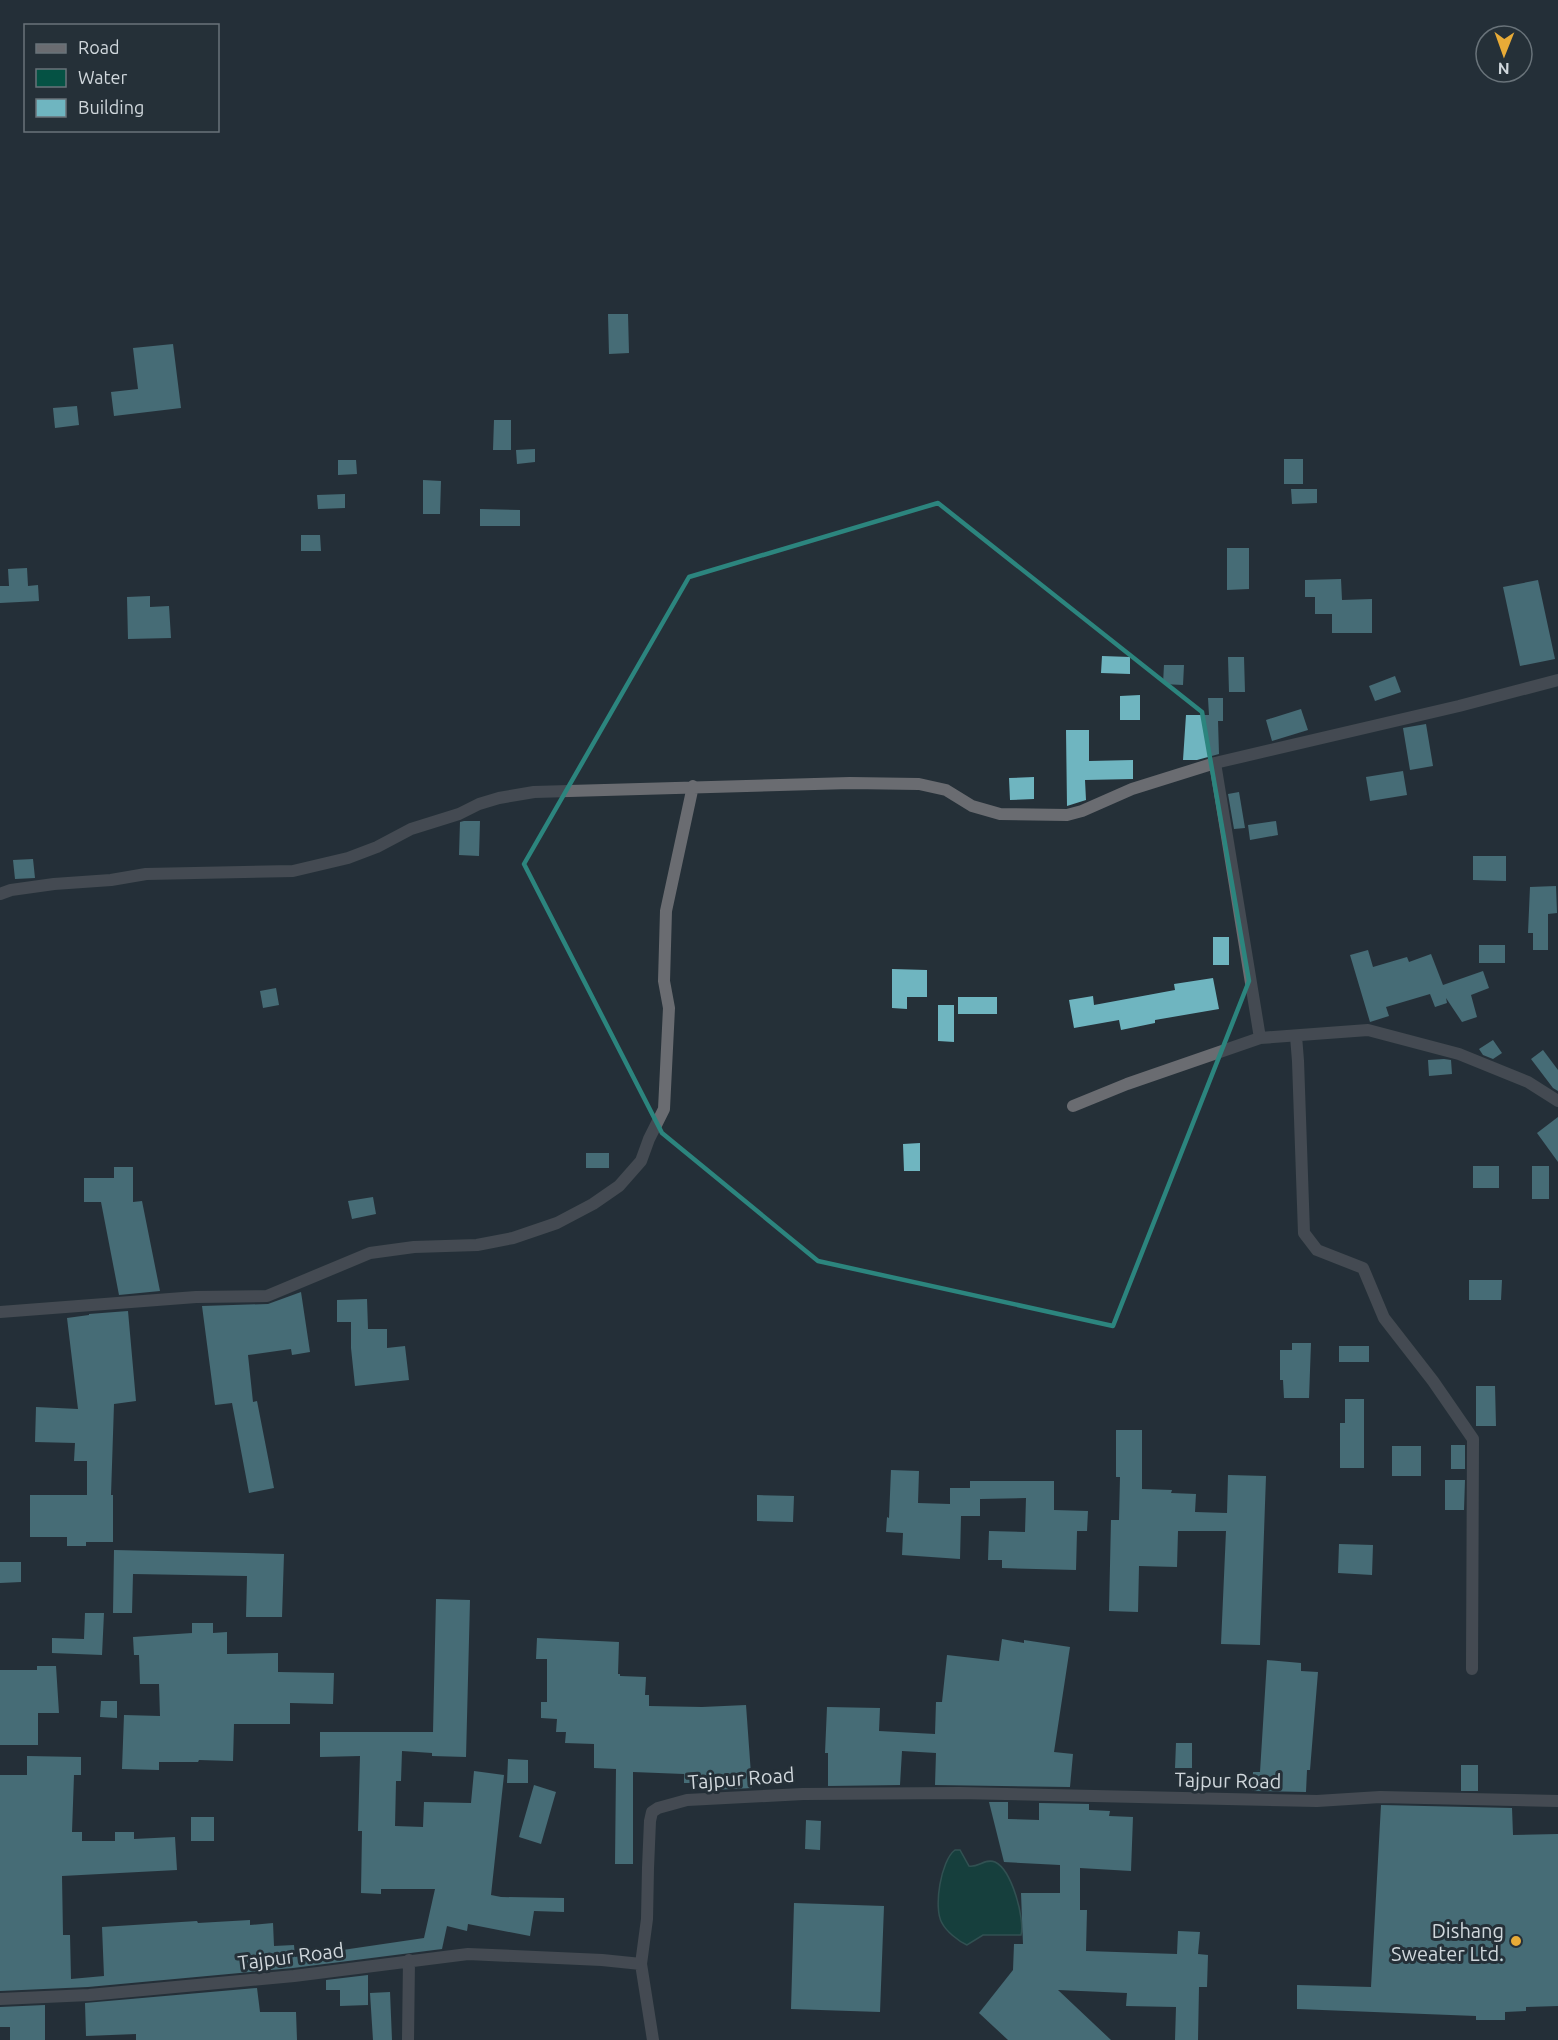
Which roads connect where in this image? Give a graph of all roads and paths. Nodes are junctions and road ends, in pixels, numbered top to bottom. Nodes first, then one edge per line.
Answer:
1 (1558, 680) edge
2 (1215, 763) junction
3 (693, 786) junction
4 (0, 894) edge
5 (1296, 1036) junction
6 (1260, 1038) junction
7 (1558, 1101) edge
8 (1074, 1106) dead end
9 (0, 1312) edge
10 (1472, 1669) dead end
11 (1558, 1801) edge
12 (409, 1960) junction
13 (641, 1964) junction
14 (0, 2000) edge
15 (408, 2040) edge
16 (653, 2040) edge

1 - 2 street
2 - 3 street
2 - 6 street
3 - 4 street
3 - 9 street
5 - 6 street
5 - 7 street
5 - 10 street
6 - 8 street
11 - 13 street, Tajpur Road
12 - 13 street, Tajpur Road
12 - 14 street, Tajpur Road
12 - 15 street
13 - 16 street

